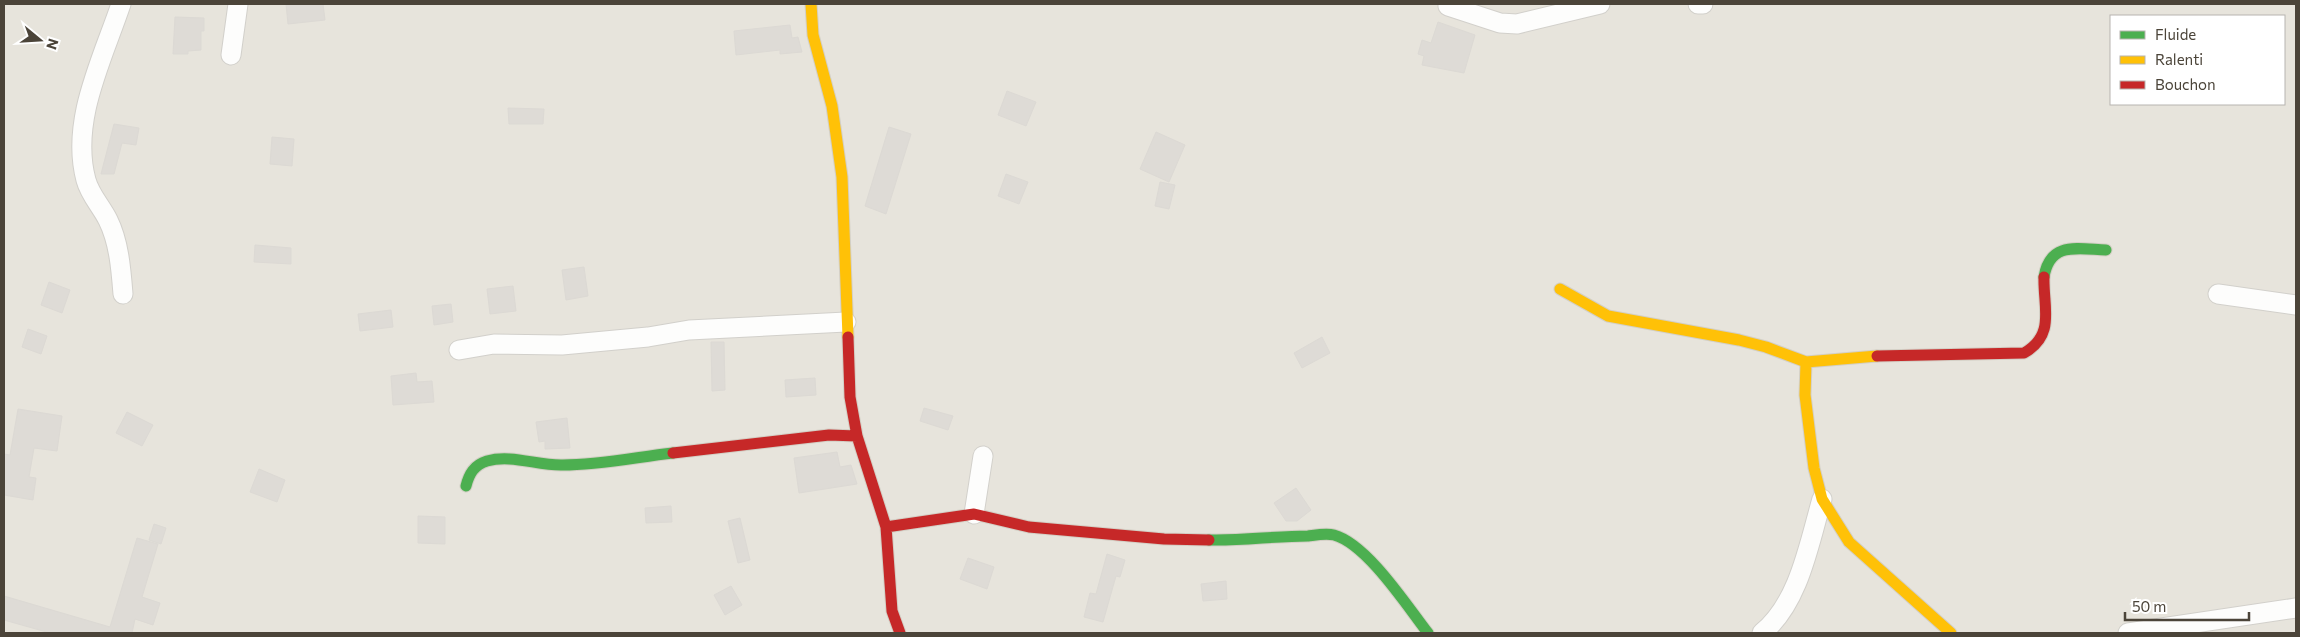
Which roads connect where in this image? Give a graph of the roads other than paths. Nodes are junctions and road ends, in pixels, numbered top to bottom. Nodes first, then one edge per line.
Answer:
1 (121, 4) edge
2 (238, 4) edge
3 (1600, 4) edge
4 (1698, 4) edge
5 (1702, 4) edge
6 (815, 5) edge
7 (1448, 6) dead end
8 (231, 54) dead end
9 (2106, 250) dead end
10 (1560, 289) dead end
11 (123, 294) dead end
12 (2218, 294) dead end
13 (2296, 305) edge
14 (846, 322) junction
15 (459, 350) dead end
16 (1806, 362) junction
17 (857, 436) junction
18 (983, 456) dead end
19 (466, 486) dead end
20 (1822, 500) junction
21 (974, 514) junction
22 (886, 527) junction
23 (2296, 608) edge
24 (900, 633) edge
25 (1428, 633) edge
26 (1762, 633) edge
27 (1951, 633) edge
28 (2128, 633) edge

1 - 11 street
2 - 8 street
3 - 7 street
4 - 5 street
6 - 14 street
9 - 16 street
10 - 16 street
12 - 13 street
14 - 15 street
14 - 17 street
16 - 20 street
17 - 19 street
17 - 22 street
18 - 21 street
20 - 26 street
20 - 27 street
21 - 22 street
21 - 25 street
22 - 24 street
23 - 28 street

